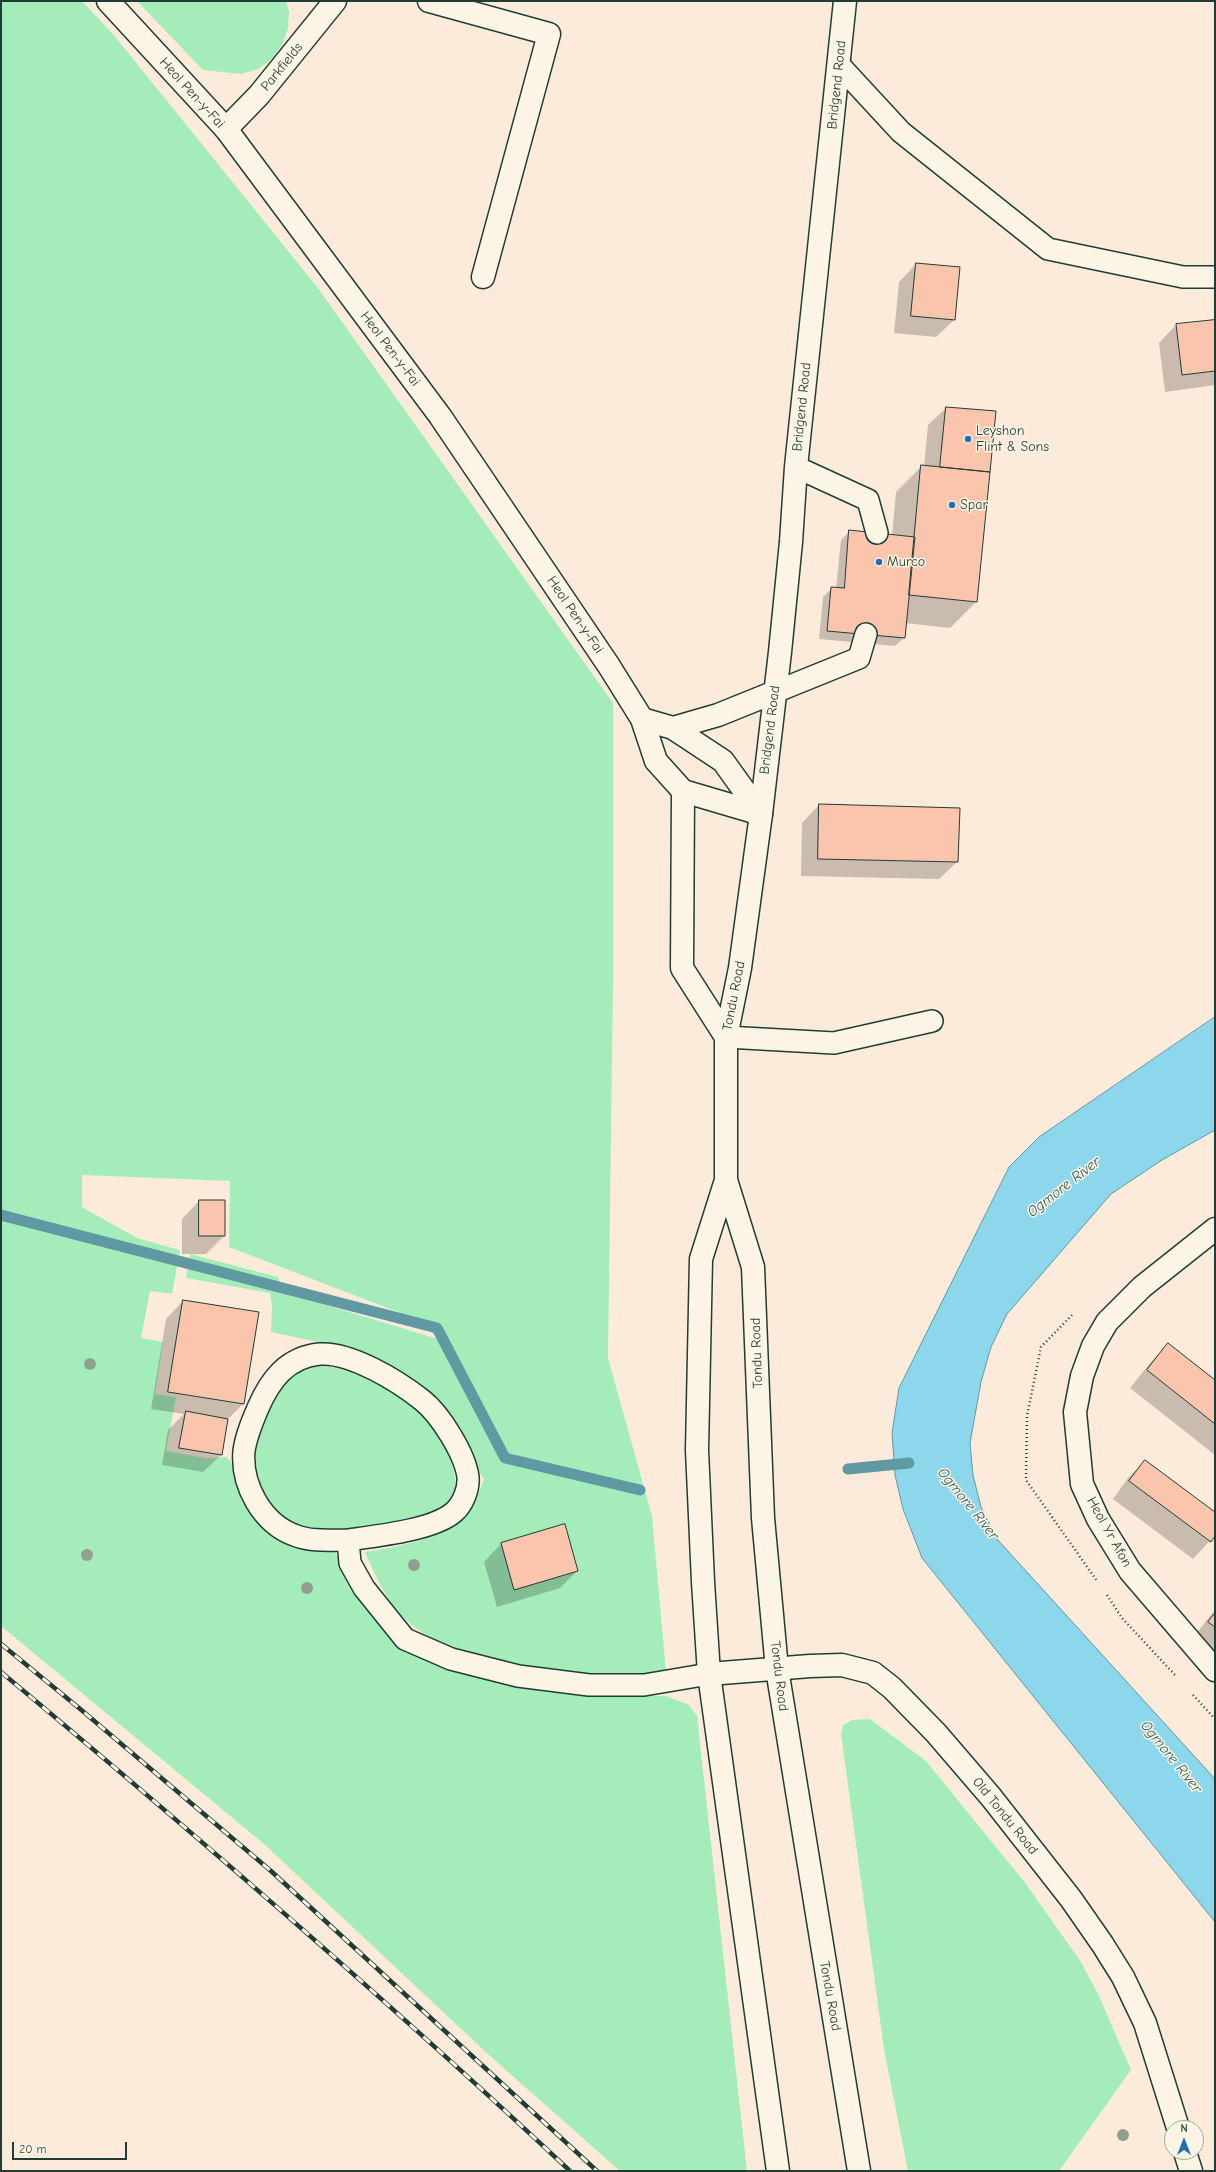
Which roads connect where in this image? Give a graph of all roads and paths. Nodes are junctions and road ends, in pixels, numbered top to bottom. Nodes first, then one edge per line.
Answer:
1 (108, 1) edge
2 (335, 1) edge
3 (430, 1) edge
4 (845, 1) edge
5 (840, 66) junction
6 (226, 129) junction
7 (482, 277) dead end
8 (1215, 277) edge
9 (796, 467) junction
10 (877, 533) dead end
11 (866, 634) dead end
12 (774, 692) junction
13 (642, 719) junction
14 (673, 728) junction
15 (683, 791) junction
16 (761, 814) junction
17 (932, 1021) dead end
18 (726, 1037) junction
19 (726, 1180) junction
20 (1215, 1229) edge
21 (348, 1540) junction
22 (777, 1669) junction
23 (1215, 1670) edge
24 (709, 1674) junction
25 (1175, 2120) edge
26 (1188, 2160) edge
27 (778, 2171) edge
28 (859, 2171) edge
29 (1191, 2171) edge

1 - 6 main road, Heol Pen-y-Fai
2 - 6 main road, Parkfields
3 - 7 main road
4 - 5 main road, Bridgend Road
5 - 8 lane
5 - 9 main road, Bridgend Road
6 - 13 main road, Heol Pen-y-Fai
9 - 10 lane
9 - 12 main road, Bridgend Road
11 - 12 lane
12 - 14 main road
12 - 16 main road, Bridgend Road
13 - 14 main road
13 - 15 main road, Heol Pen-y-Fai
14 - 16 main road
15 - 16 main road
15 - 18 main road
16 - 18 main road, Tondu Road
17 - 18 lane
18 - 19 main road, Tondu Road
19 - 22 main road, Tondu Road
19 - 24 main road, Tondu Road
20 - 23 main road, Heol Yr Afon
21 - 21 lane
21 - 24 lane
22 - 24 main road, Old Tondu Road
22 - 25 main road, Old Tondu Road
22 - 28 main road, Tondu Road
24 - 27 main road, Tondu Road
26 - 29 main road

